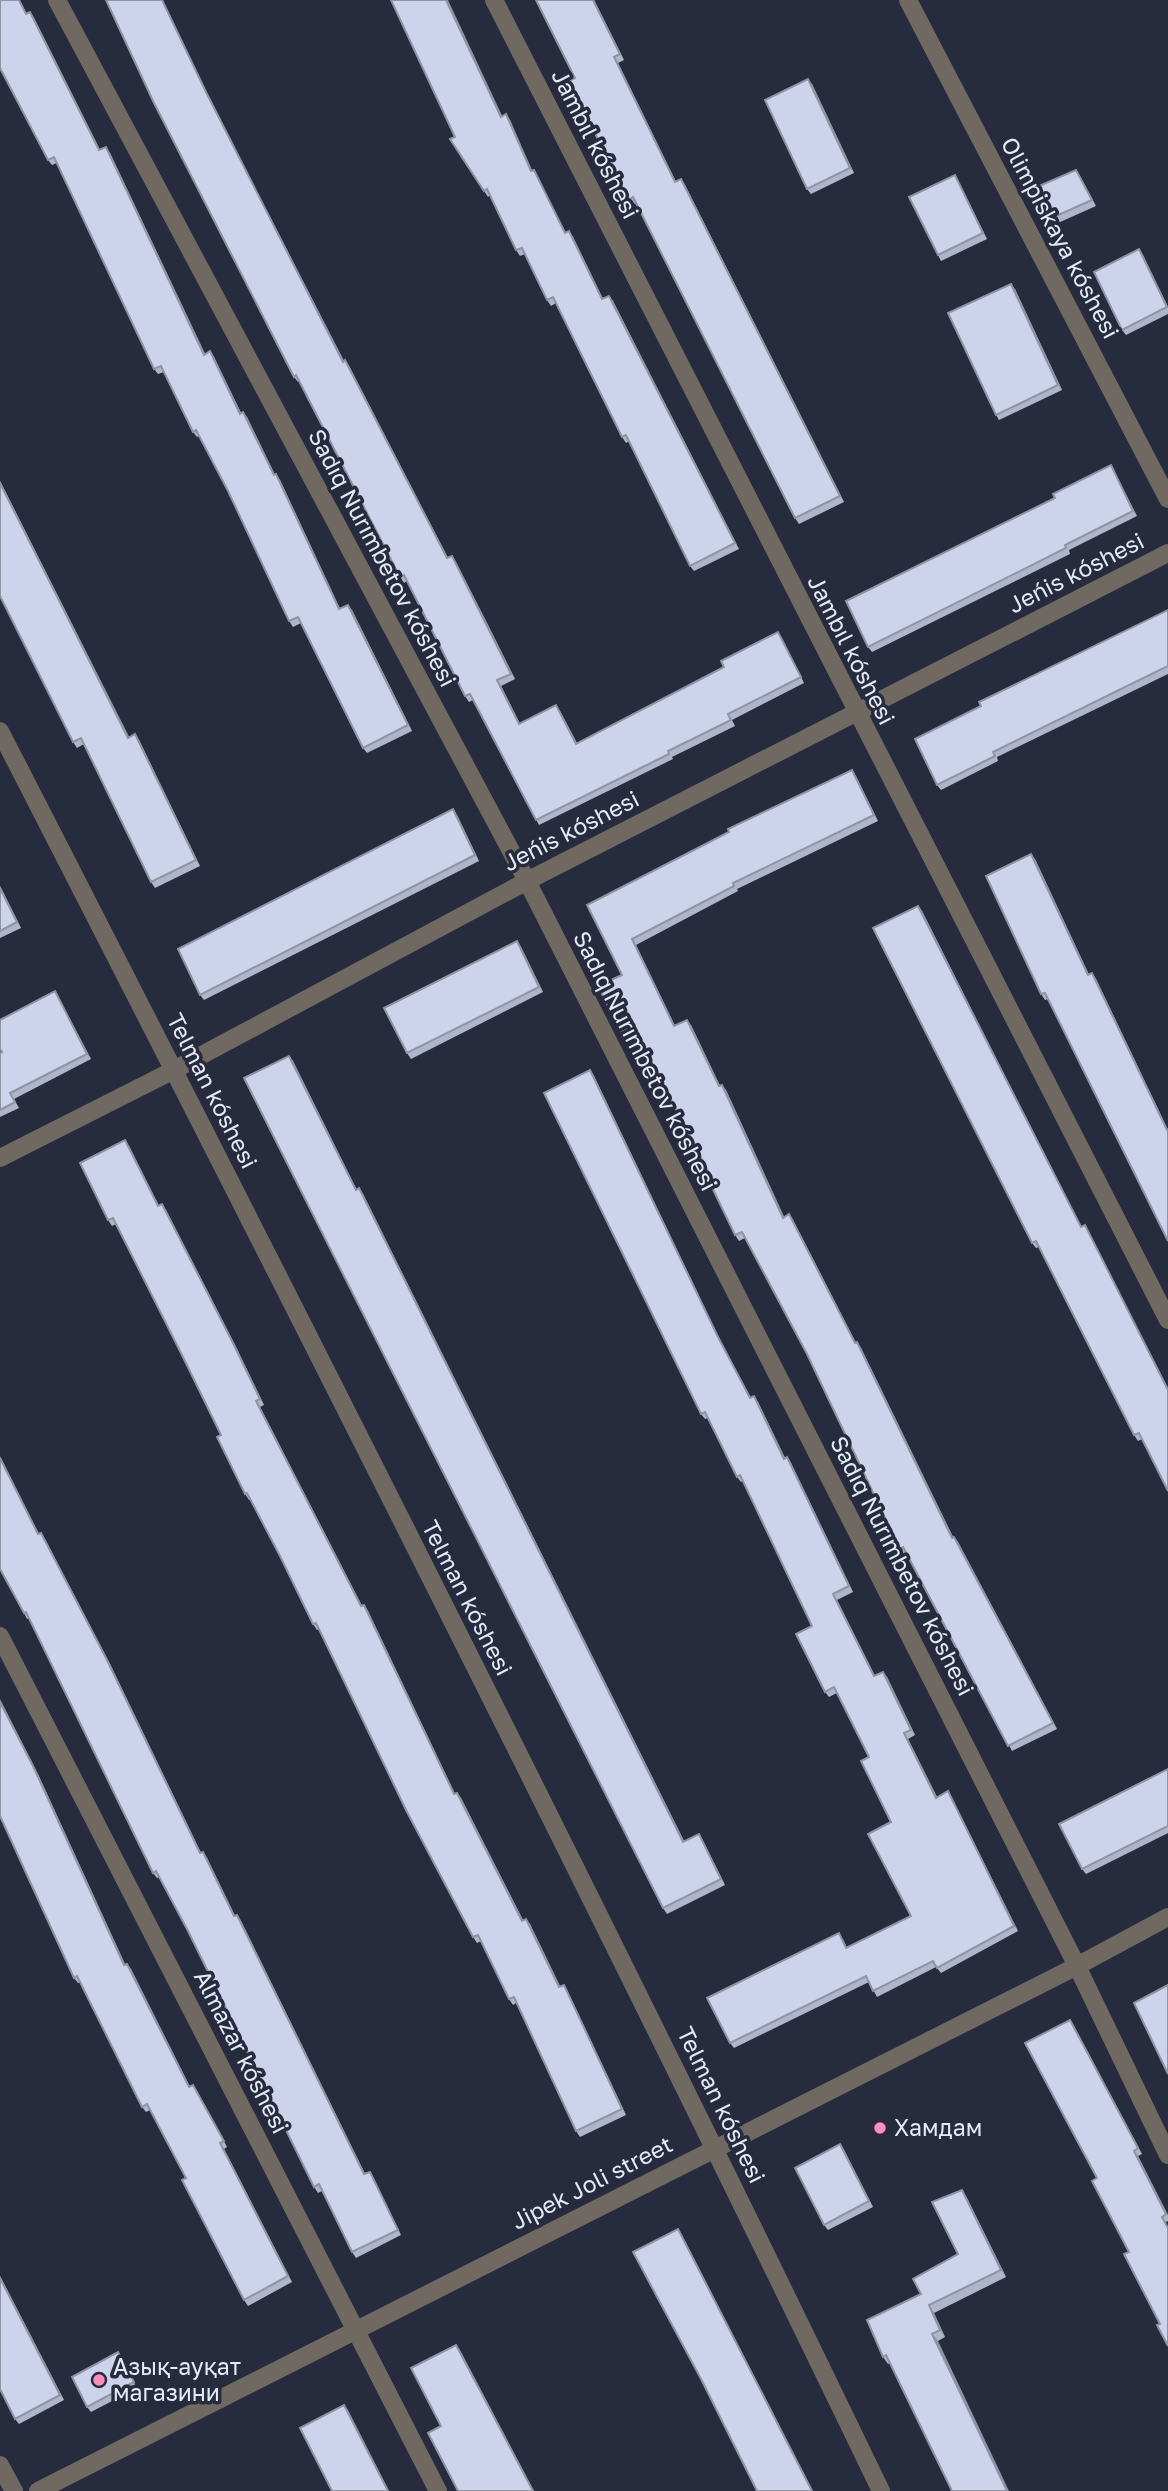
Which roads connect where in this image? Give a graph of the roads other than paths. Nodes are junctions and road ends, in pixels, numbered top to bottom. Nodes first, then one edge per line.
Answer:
1 (58, 0) edge
2 (494, 0) edge
3 (908, 0) edge
4 (1168, 499) edge
5 (1168, 553) edge
6 (856, 713) junction
7 (0, 731) edge
8 (527, 881) junction
9 (174, 1070) junction
10 (0, 1158) edge
11 (1168, 1320) edge
12 (0, 1636) edge
13 (1168, 1917) edge
14 (1077, 1966) junction
15 (716, 2148) junction
16 (1168, 2155) edge
17 (356, 2330) junction
18 (0, 2465) edge
19 (14, 2491) edge
20 (38, 2491) edge
21 (438, 2491) edge
22 (881, 2491) edge

1 - 8 street, Sadıq Nurımbetov kóshesi
2 - 6 street, Jambıl kóshesi
3 - 4 street, Olimpiskaya kóshesi
5 - 6 street, Jeńis kóshesi
6 - 8 street, Jeńis kóshesi
6 - 11 street, Jambıl kóshesi
7 - 9 street, Telman kóshesi
8 - 9 street, Jeńis kóshesi
8 - 14 street, Sadıq Nurımbetov kóshesi
9 - 10 street, Jeńis kóshesi
9 - 15 street, Telman kóshesi
12 - 17 street, Almazar kóshesi
13 - 14 street, Jipek Joli street
14 - 15 street, Jipek Joli street
14 - 16 street, Sadıq Nurımbetov kóshesi
15 - 17 street, Jipek Joli street
15 - 22 street, Telman kóshesi
17 - 20 street, Jipek Joli street
17 - 21 street, Almazar kóshesi
18 - 19 street

